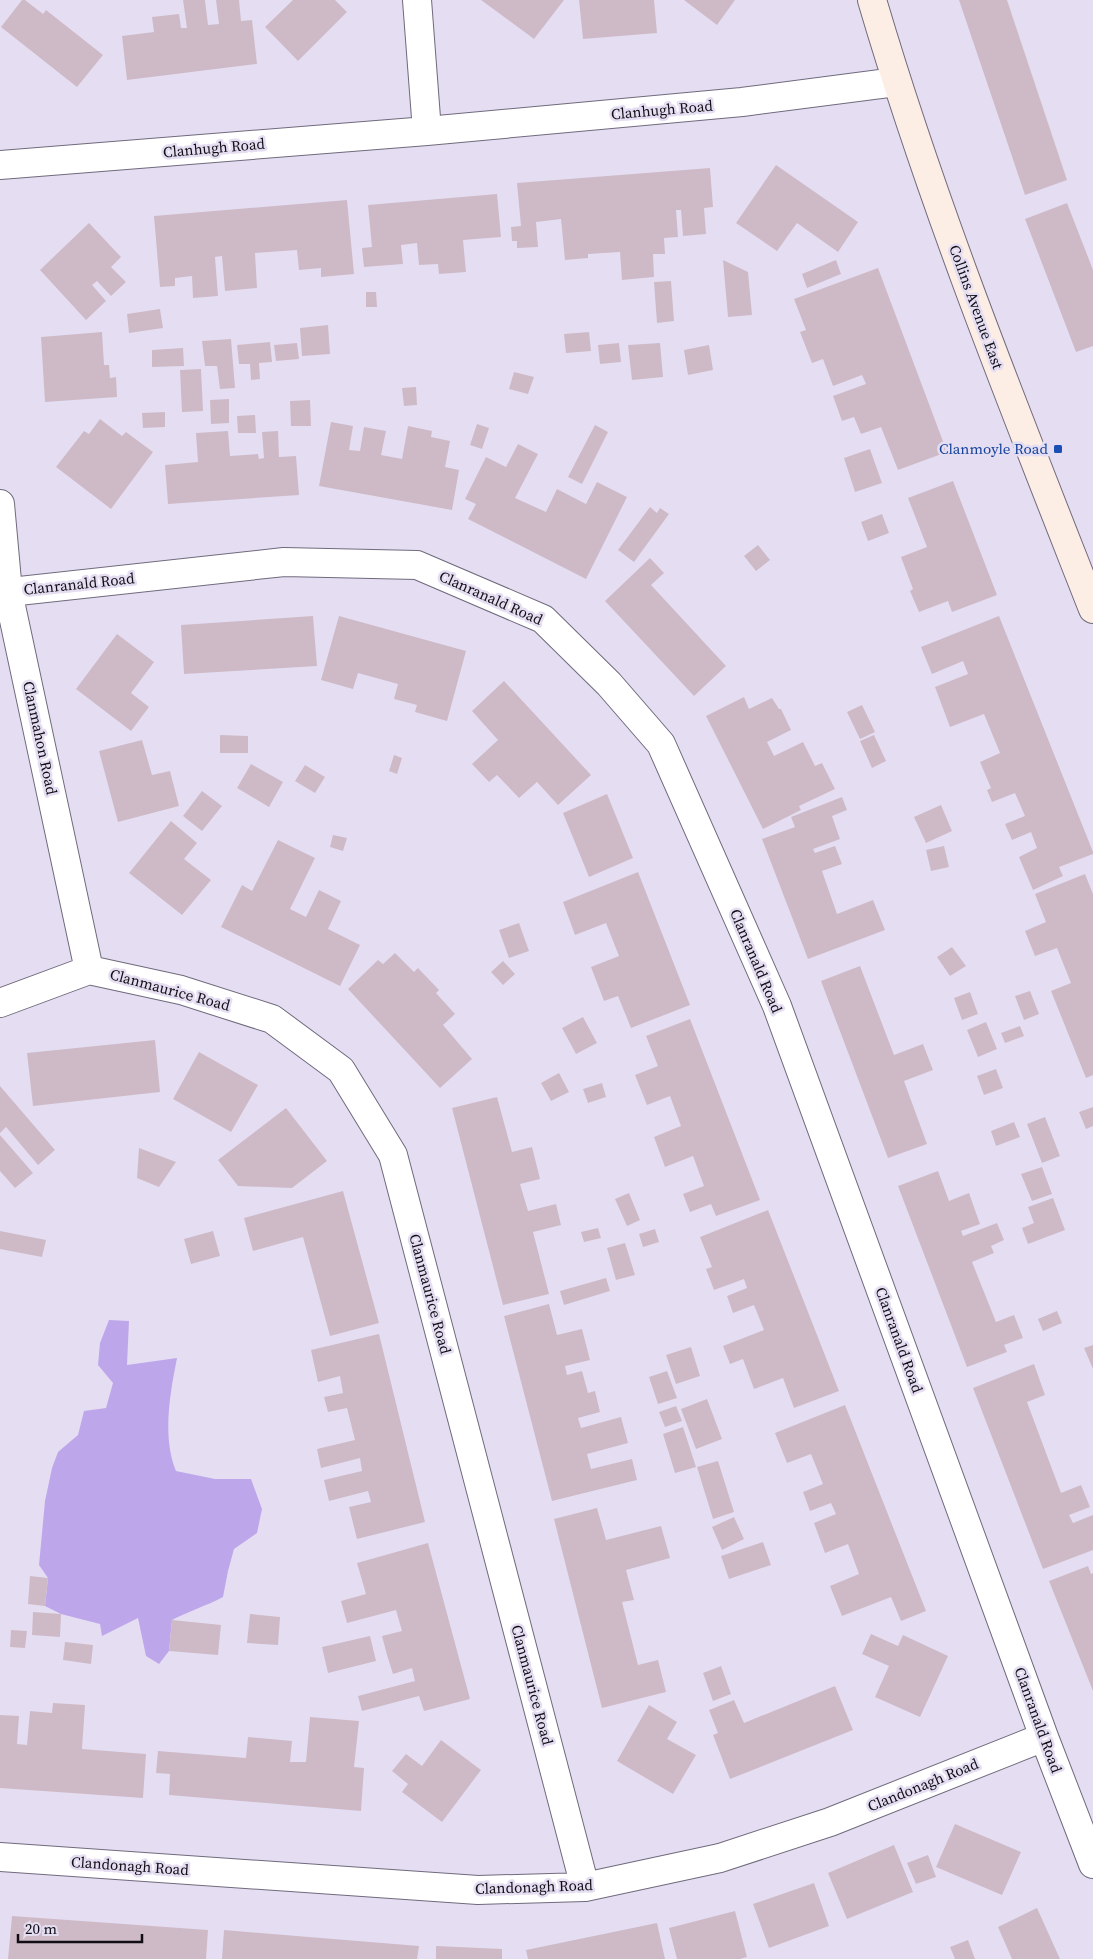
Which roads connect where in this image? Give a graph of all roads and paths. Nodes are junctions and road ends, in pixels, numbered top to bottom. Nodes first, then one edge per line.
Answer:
1 (417, 0) edge
2 (872, 0) edge
3 (896, 82) junction
4 (427, 131) junction
5 (0, 165) edge
6 (0, 504) edge
7 (4, 593) edge
8 (1093, 609) edge
9 (89, 970) junction
10 (0, 1003) edge
11 (1044, 1737) junction
12 (0, 1857) edge
13 (1093, 1864) edge
14 (585, 1887) junction

1 - 4 street
2 - 3 main road, Collins Avenue East
3 - 4 street, Clanhugh Road
3 - 8 main road, Collins Avenue East
4 - 5 street, Clanhugh Road
6 - 7 street, Clanmahon Road
7 - 9 street, Clanmahon Road
7 - 11 street, Clanranald Road
9 - 10 street, Clanmaurice Road
9 - 14 street, Clanmaurice Road
11 - 13 street, Clanranald Road
11 - 14 street, Clandonagh Road
12 - 14 street, Clandonagh Road

